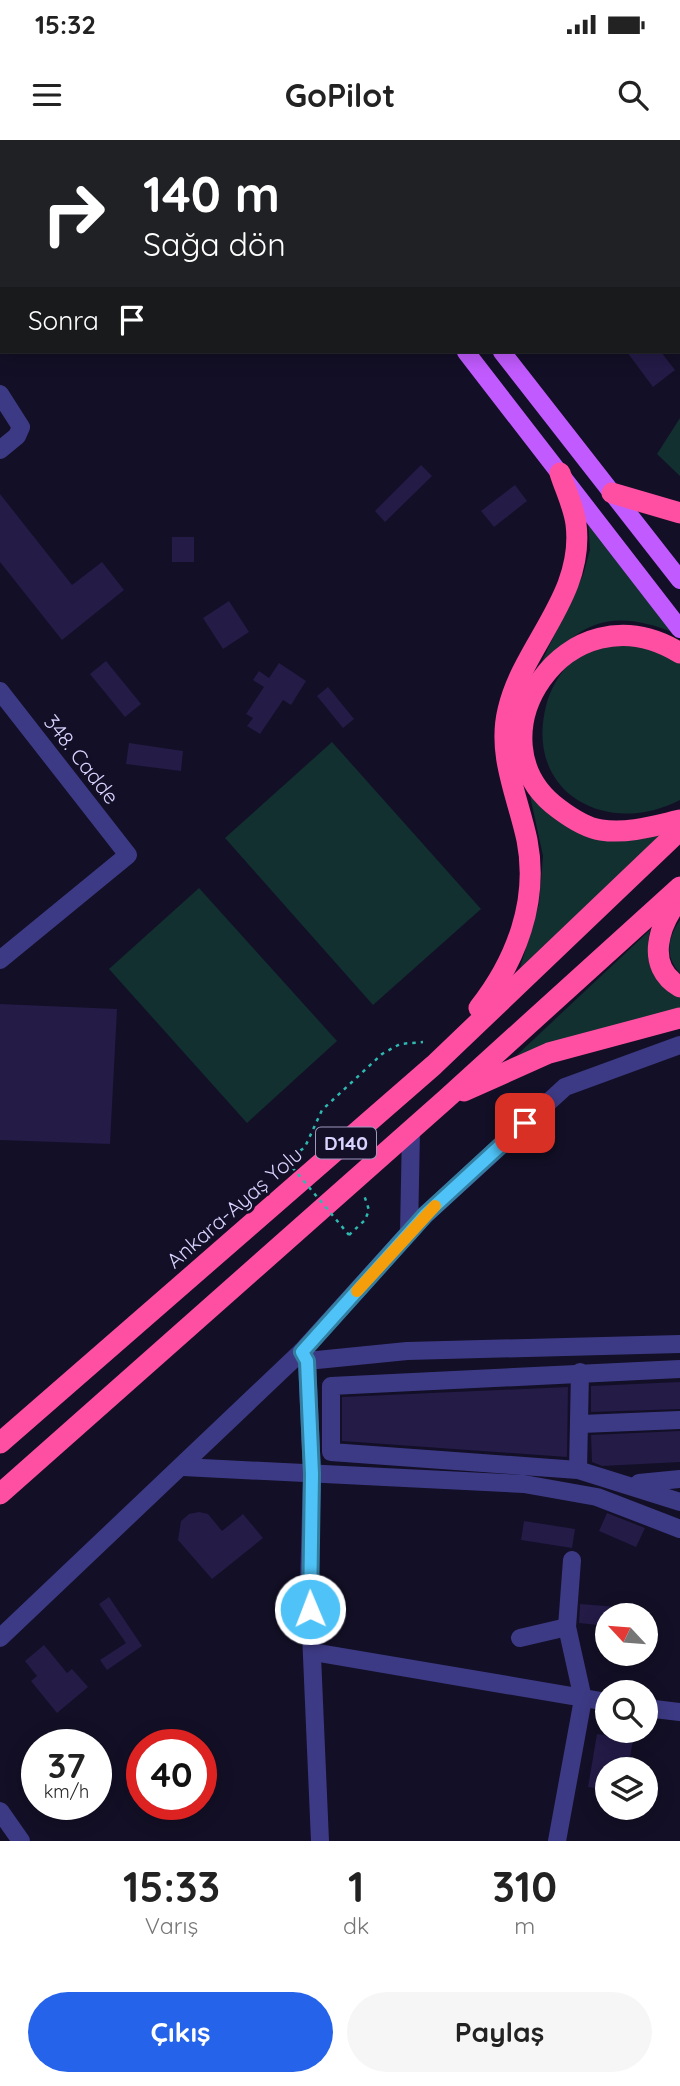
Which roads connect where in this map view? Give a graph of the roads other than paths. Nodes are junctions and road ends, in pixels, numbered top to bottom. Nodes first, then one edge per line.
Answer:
1 (468, 354) edge
2 (504, 354) edge
3 (0, 394) edge
4 (0, 450) edge
5 (560, 473) junction
6 (612, 493) junction
7 (680, 513) edge
8 (680, 580) edge
9 (680, 629) edge
10 (680, 653) edge
11 (0, 691) edge
12 (680, 820) edge
13 (680, 830) edge
14 (680, 887) edge
15 (680, 898) edge
16 (0, 960) edge
17 (680, 987) edge
18 (680, 1018) edge
19 (680, 1045) edge
20 (435, 1065) junction
21 (446, 1099) junction
22 (411, 1130) junction
23 (409, 1233) junction
24 (680, 1344) edge
25 (305, 1356) junction
26 (680, 1369) edge
27 (580, 1372) junction
28 (331, 1386) junction
29 (680, 1420) edge
30 (580, 1424) junction
31 (0, 1443) edge
32 (183, 1466) junction
33 (578, 1470) junction
34 (312, 1474) junction
35 (680, 1479) edge
36 (632, 1484) junction
37 (0, 1494) edge
38 (680, 1502) edge
39 (680, 1529) edge
40 (572, 1560) dead end
41 (567, 1627) junction
42 (0, 1638) edge
43 (520, 1638) dead end
44 (313, 1651) junction
45 (583, 1699) junction
46 (595, 1700) edge
47 (658, 1709) edge
48 (680, 1712) edge
49 (0, 1811) edge
50 (21, 1841) edge
51 (320, 1841) edge
52 (557, 1841) edge

1 - 5 main road
2 - 6 main road
3 - 4 street
5 - 9 main road
5 - 20 highway
6 - 7 highway
6 - 8 main road
10 - 12 highway
11 - 16 street, 348. Cadde
13 - 20 highway, Ankara-Ayaş Yolu / D140
14 - 21 highway, D140
15 - 17 highway
18 - 21 highway
19 - 23 street
20 - 31 highway, Ankara-Ayaş Yolu / D140
21 - 22 highway, D140
22 - 23 street
22 - 37 highway, D140
23 - 25 street
24 - 25 street
25 - 28 street
25 - 32 street
25 - 34 street
26 - 27 street
27 - 28 street
27 - 30 street
28 - 33 street
29 - 30 street
30 - 33 street
32 - 34 street
32 - 42 street
33 - 36 street
34 - 39 street
34 - 44 street
35 - 36 street
36 - 38 street
40 - 41 street
41 - 43 street
41 - 45 street
44 - 45 street
44 - 51 street
45 - 46 street
45 - 52 street
47 - 48 street
49 - 50 street

